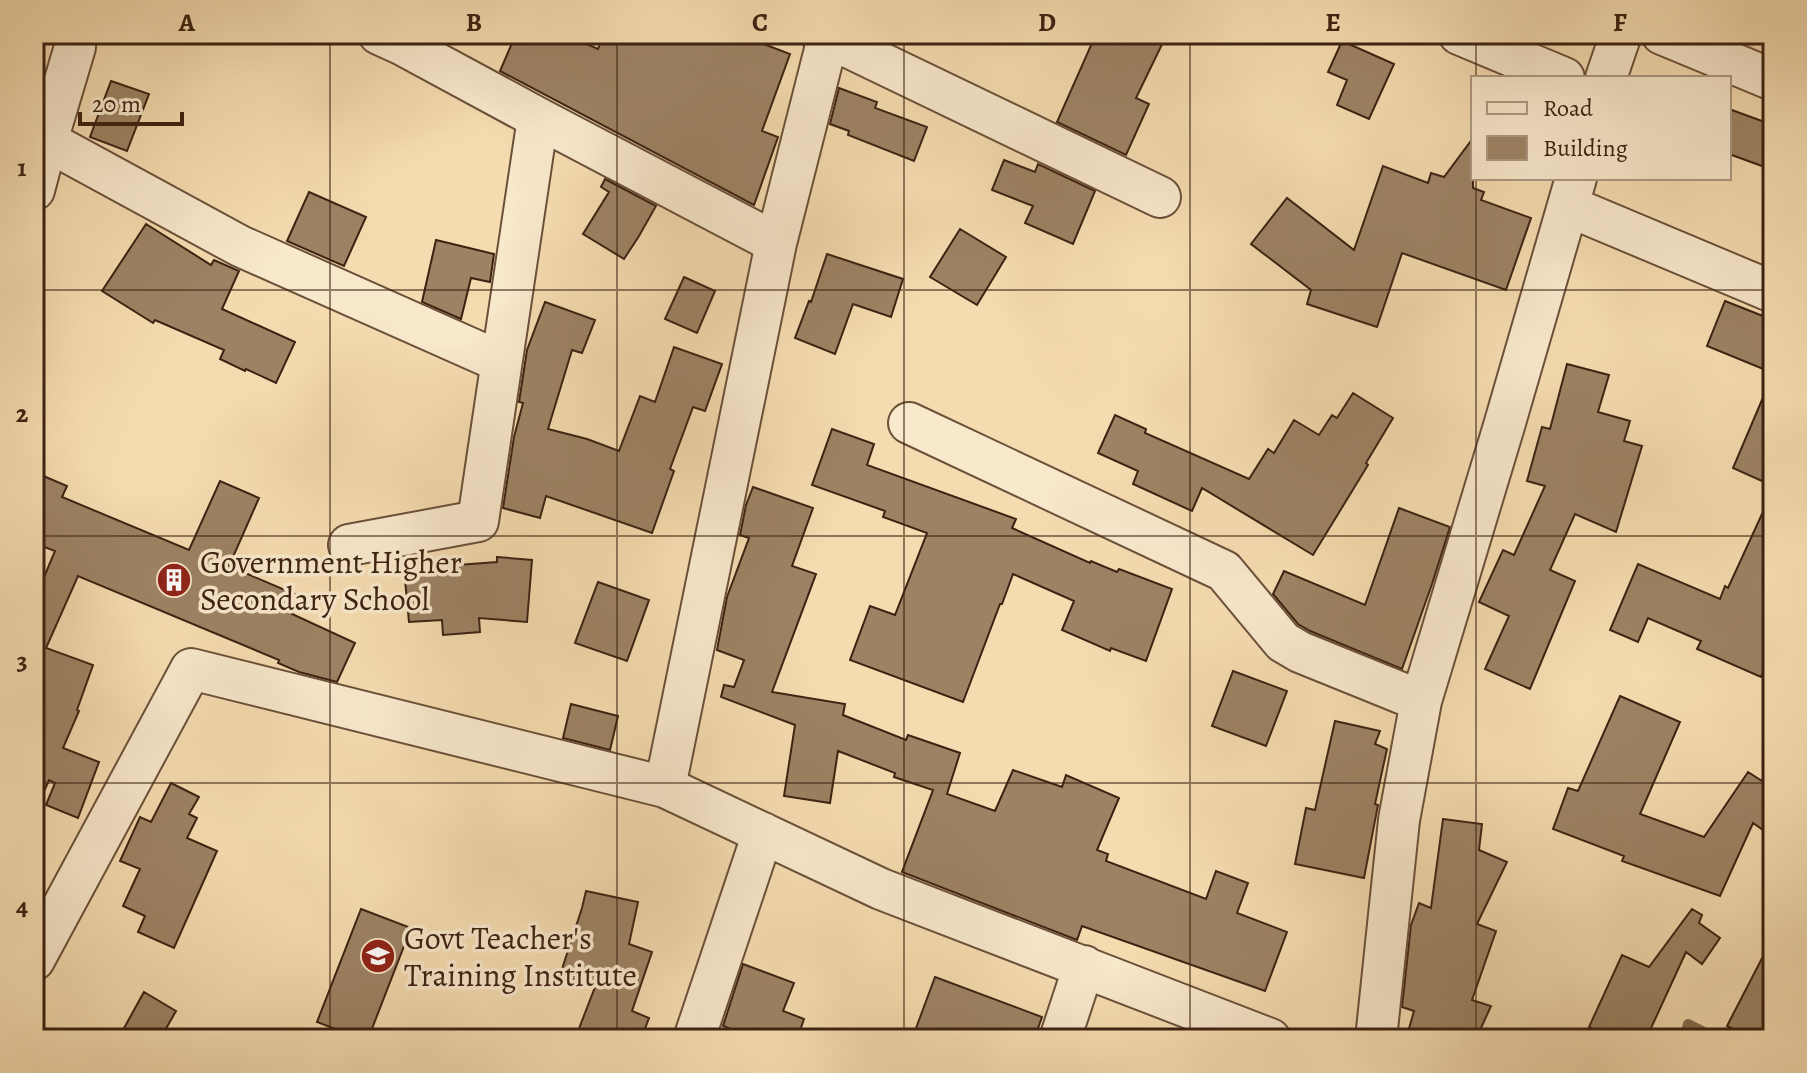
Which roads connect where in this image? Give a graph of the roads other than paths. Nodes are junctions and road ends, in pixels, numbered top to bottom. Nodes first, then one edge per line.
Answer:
1 (379, 34) edge
2 (1459, 34) edge
3 (1621, 34) edge
4 (1662, 34) edge
5 (826, 35) edge
6 (70, 38) edge
7 (1559, 76) edge
8 (1607, 76) edge
9 (1773, 80) edge
10 (538, 118) junction
11 (47, 141) junction
12 (34, 190) edge
13 (1572, 192) edge
14 (1160, 197) dead end
15 (776, 243) junction
16 (1773, 292) edge
17 (501, 362) junction
18 (909, 423) dead end
19 (349, 545) dead end
20 (1421, 701) junction
21 (665, 787) junction
22 (763, 833) junction
23 (34, 960) edge
24 (1084, 966) junction
25 (694, 1039) edge
26 (1060, 1039) edge
27 (1270, 1039) edge
28 (1376, 1039) edge

1 - 10 street
2 - 7 street
3 - 8 street
4 - 9 street
5 - 14 street
5 - 15 street
6 - 11 street
10 - 15 street
10 - 17 street
11 - 12 street
11 - 17 street
13 - 16 street
13 - 20 street
15 - 21 street
17 - 19 street
18 - 20 street
20 - 28 street
21 - 22 street
21 - 23 street
22 - 24 street
22 - 25 street
24 - 26 street
24 - 27 street

